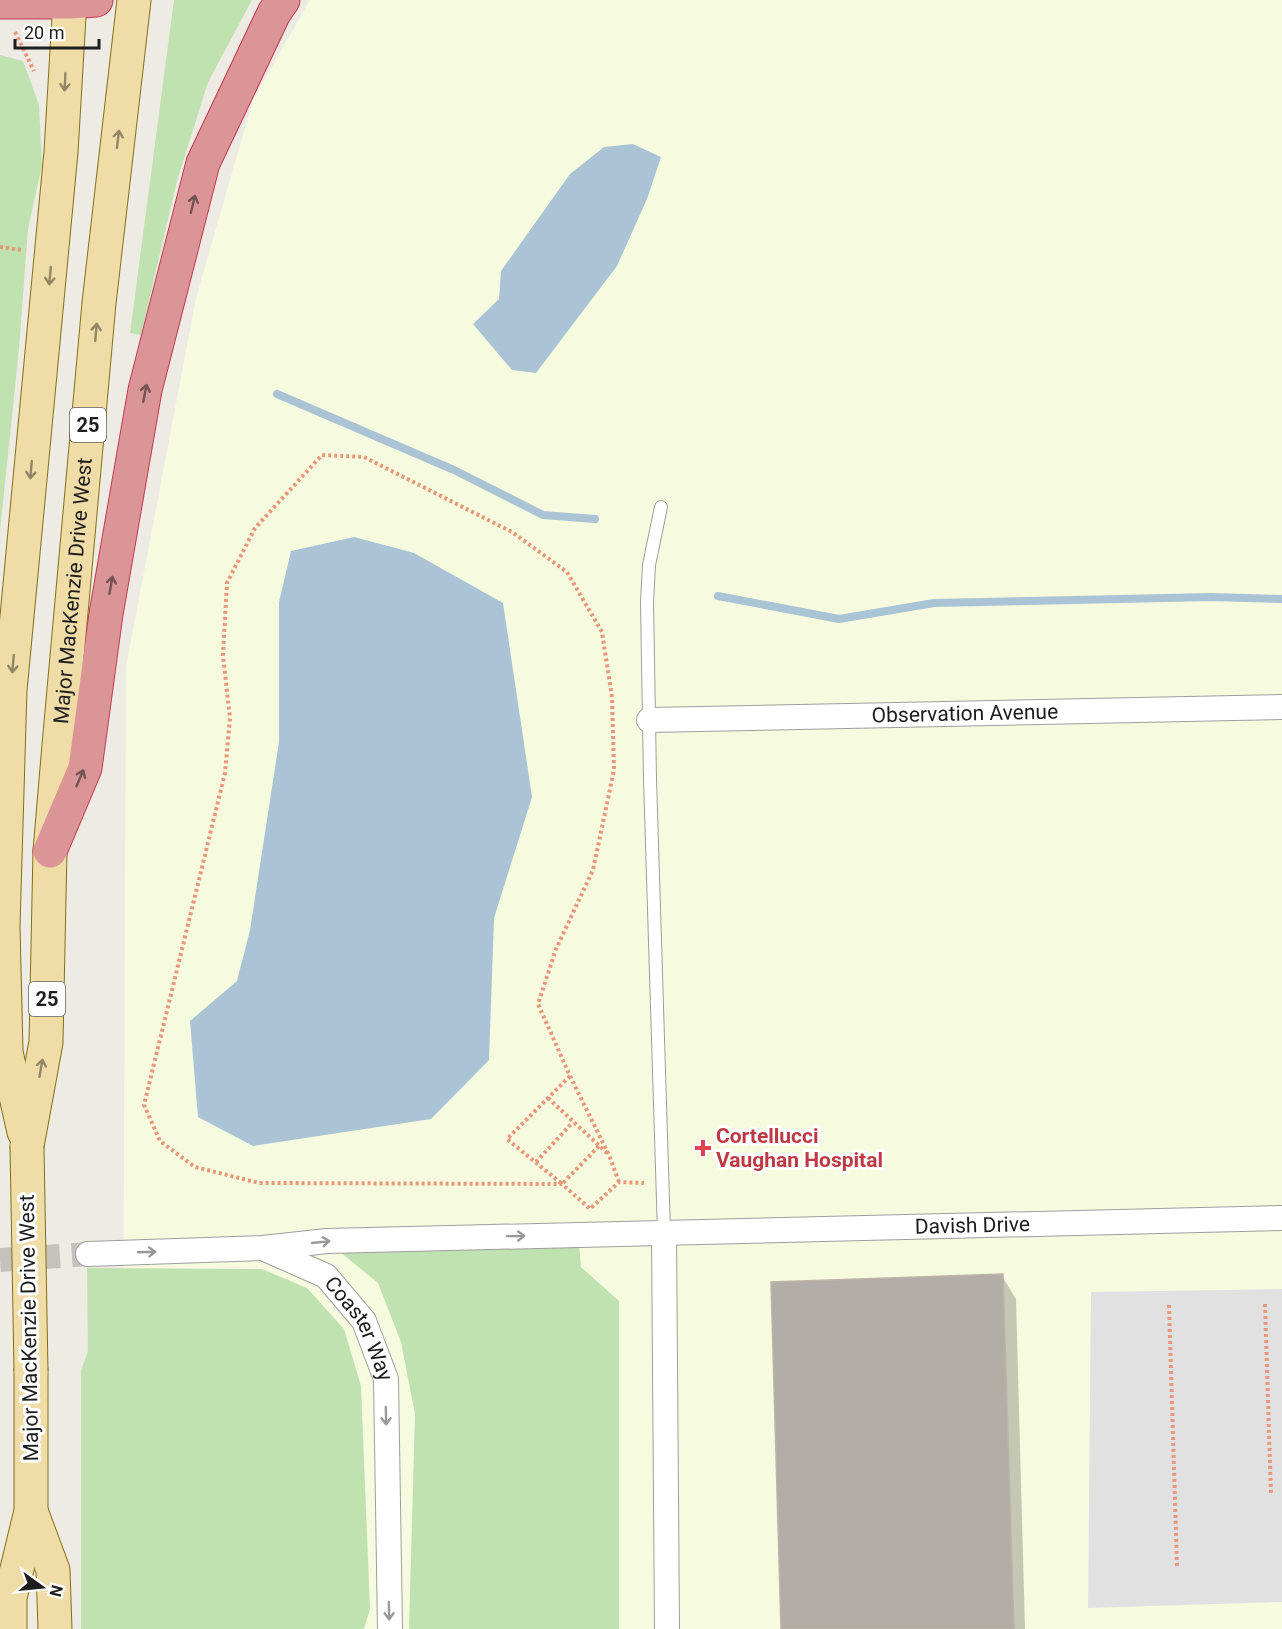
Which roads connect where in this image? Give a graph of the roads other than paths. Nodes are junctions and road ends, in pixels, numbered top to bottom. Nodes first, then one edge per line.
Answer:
1 (134, 0) edge
2 (284, 0) edge
3 (79, 1) edge
4 (1, 2) edge
5 (661, 507) dead end
6 (1282, 707) edge
7 (649, 720) junction
8 (50, 851) junction
9 (27, 1146) junction
10 (1282, 1218) edge
11 (664, 1233) junction
12 (263, 1248) junction
13 (88, 1254) tunnel mouth
14 (31, 1511) junction
15 (10, 1629) edge
16 (55, 1629) edge
17 (390, 1629) edge
18 (667, 1629) edge

8 -> 1 main road, Major MacKenzie Drive West / 25
8 -> 2 highway
3 - 4 highway
3 -> 9 main road, Major MacKenzie Drive West / 25
5 - 7 lane
6 - 7 street, Observation Avenue
7 - 11 lane
9 -> 8 main road, Major MacKenzie Drive West / 25
9 - 14 main road, Major MacKenzie Drive West / 25, bridge
10 - 11 street, Davish Drive
12 -> 11 street, Davish Drive
11 - 18 street
13 -> 12 street, Coaster Way
12 -> 17 street, Coaster Way
14 - 15 main road, Major MacKenzie Drive West / 25
14 - 16 main road, Major MacKenzie Drive West / 25

